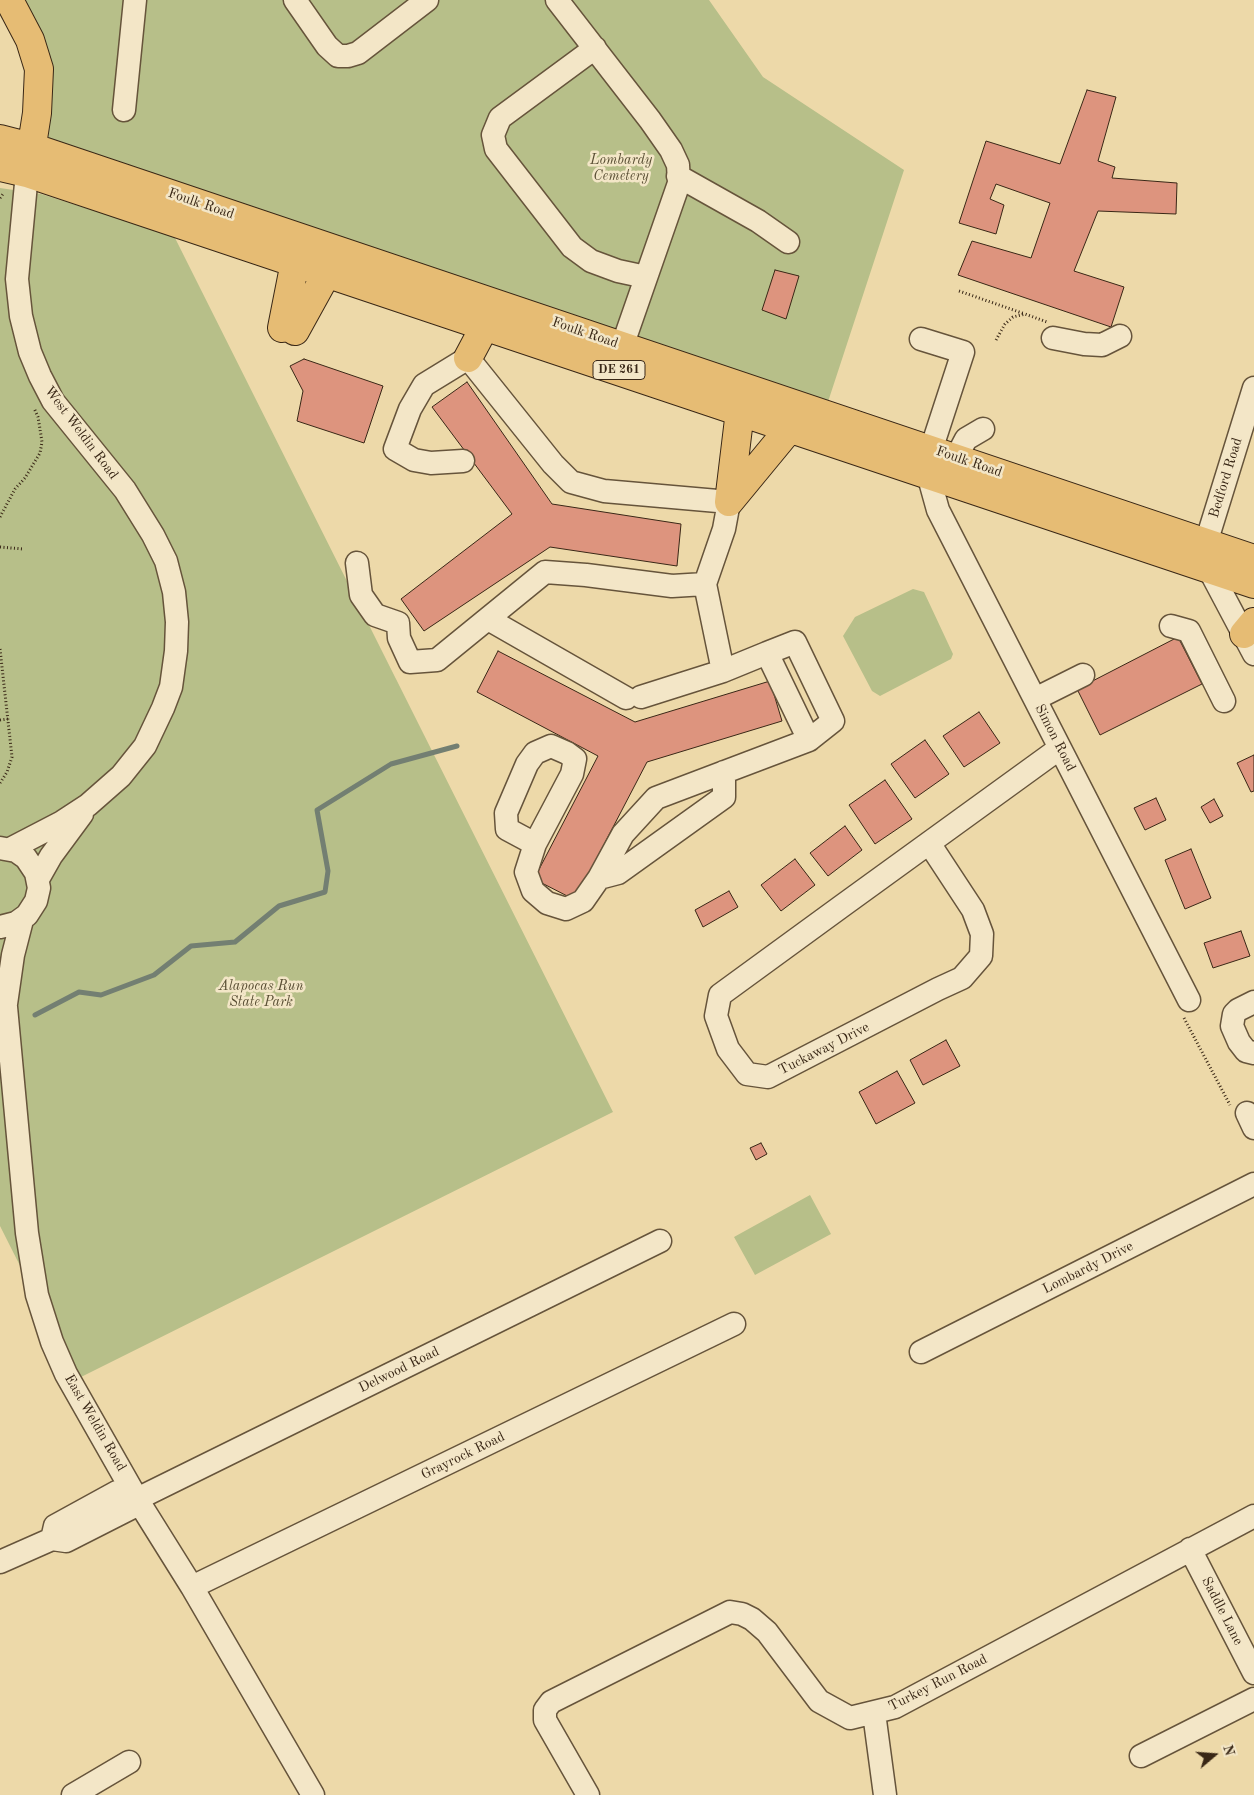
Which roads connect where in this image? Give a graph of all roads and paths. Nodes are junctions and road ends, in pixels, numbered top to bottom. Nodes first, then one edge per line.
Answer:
1 (9, 0) edge
2 (135, 0) edge
3 (295, 0) edge
4 (427, 0) edge
5 (557, 0) edge
6 (595, 48) junction
7 (124, 110) dead end
8 (0, 139) edge
9 (29, 160) junction
10 (0, 167) edge
11 (678, 176) junction
12 (3, 194) dead end
13 (0, 198) edge
14 (788, 242) dead end
15 (295, 262) junction
16 (327, 273) junction
17 (646, 277) junction
18 (959, 291) dead end
19 (1025, 314) dead end
20 (485, 326) junction
21 (1120, 336) dead end
22 (1053, 338) dead end
23 (921, 339) dead end
24 (618, 357) junction
25 (468, 358) junction
26 (1254, 388) edge
27 (32, 405) dead end
28 (740, 411) junction
29 (790, 428) junction
30 (983, 429) dead end
31 (956, 458) junction
32 (463, 460) dead end
33 (930, 462) junction
34 (729, 502) junction
35 (0, 517) edge
36 (0, 548) edge
37 (23, 548) dead end
38 (1208, 556) junction
39 (1254, 559) edge
40 (357, 563) dead end
41 (705, 584) junction
42 (1254, 584) edge
43 (488, 619) junction
44 (1171, 626) dead end
45 (1251, 636) edge
46 (0, 649) edge
47 (767, 653) junction
48 (723, 671) junction
49 (1083, 675) dead end
50 (1035, 699) junction
51 (1224, 701) dead end
52 (8, 719) junction
53 (0, 720) edge
54 (809, 740) junction
55 (1060, 748) junction
56 (724, 772) junction
57 (0, 783) edge
58 (88, 805) junction
59 (929, 843) junction
60 (535, 844) dead end
61 (5, 848) edge
62 (599, 878) junction
63 (38, 879) junction
64 (22, 920) junction
65 (0, 927) edge
66 (3, 997) edge
67 (1252, 1003) edge
68 (1185, 1006) joint
69 (1254, 1053) edge
70 (1250, 1120) edge
71 (1254, 1184) edge
72 (660, 1241) dead end
73 (734, 1324) dead end
74 (921, 1352) dead end
75 (137, 1499) junction
76 (1254, 1516) edge
77 (1190, 1549) junction
78 (0, 1562) edge
79 (192, 1586) junction
80 (1254, 1673) edge
81 (1254, 1700) edge
82 (874, 1713) junction
83 (1141, 1756) dead end
84 (130, 1762) dead end
85 (73, 1795) edge
86 (313, 1795) edge
87 (588, 1795) edge
88 (885, 1795) edge

1 - 9 main road, West Weldin Road
2 - 7 street
3 - 4 street
5 - 6 street
6 - 11 street
6 - 17 street
8 - 9 main road, Foulk Road / DE 261
9 - 10 main road, Foulk Road / DE 261
9 - 15 main road, Foulk Road / DE 261
9 - 24 main road, Foulk Road / DE 261
9 - 58 street, West Weldin Road
11 - 14 street
11 - 17 street
12 - 13 path
15 - 16 main road, Foulk Road / DE 261
15 - 16 main road
16 - 20 main road, Foulk Road / DE 261
17 - 24 street
18 - 19 path
20 - 24 main road, Foulk Road / DE 261
20 - 25 main road
21 - 22 street
23 - 33 street
24 - 28 main road, Foulk Road / DE 261
24 - 33 main road, Foulk Road / DE 261
25 - 32 street
25 - 34 street
26 - 38 street, Bedford Road
27 - 35 path
28 - 29 main road, Foulk Road / DE 261
28 - 34 main road
29 - 33 main road, Foulk Road / DE 261
29 - 34 main road
30 - 31 street
31 - 33 main road, Foulk Road / DE 261
31 - 38 main road, Foulk Road / DE 261
33 - 38 main road, Foulk Road / DE 261
33 - 50 street, Simon Road
34 - 41 street
36 - 37 path
38 - 39 main road, Foulk Road / DE 261
38 - 42 main road, Foulk Road / DE 261
38 - 45 street
40 - 43 street
41 - 43 street
41 - 48 street
43 - 48 street
44 - 51 street
46 - 52 path
47 - 48 street
47 - 54 street
47 - 54 street
49 - 50 street
50 - 55 street, Simon Road
52 - 53 path
52 - 57 path
54 - 56 street
55 - 59 street, Tuckaway Drive
55 - 68 street, Simon Road
56 - 62 street
56 - 62 street
58 - 61 street, West Weldin Road
58 - 63 street, West Weldin Road
59 - 59 street, Tuckaway Drive
60 - 62 street
61 - 63 street
63 - 64 street
64 - 65 street
64 - 66 street, East Weldin Road
66 - 75 street, East Weldin Road
67 - 69 street
68 - 70 path
71 - 74 street, Lombardy Drive
72 - 75 street, Delwood Road
73 - 79 street, Grayrock Road
75 - 78 street, Delwood Road
75 - 79 street, East Weldin Road
76 - 77 street, Turkey Run Road
77 - 80 street, Saddle Lane
77 - 82 street, Turkey Run Road
79 - 86 street, East Weldin Road
81 - 83 street
82 - 87 street, Turkey Run Road
82 - 88 street
84 - 85 street

